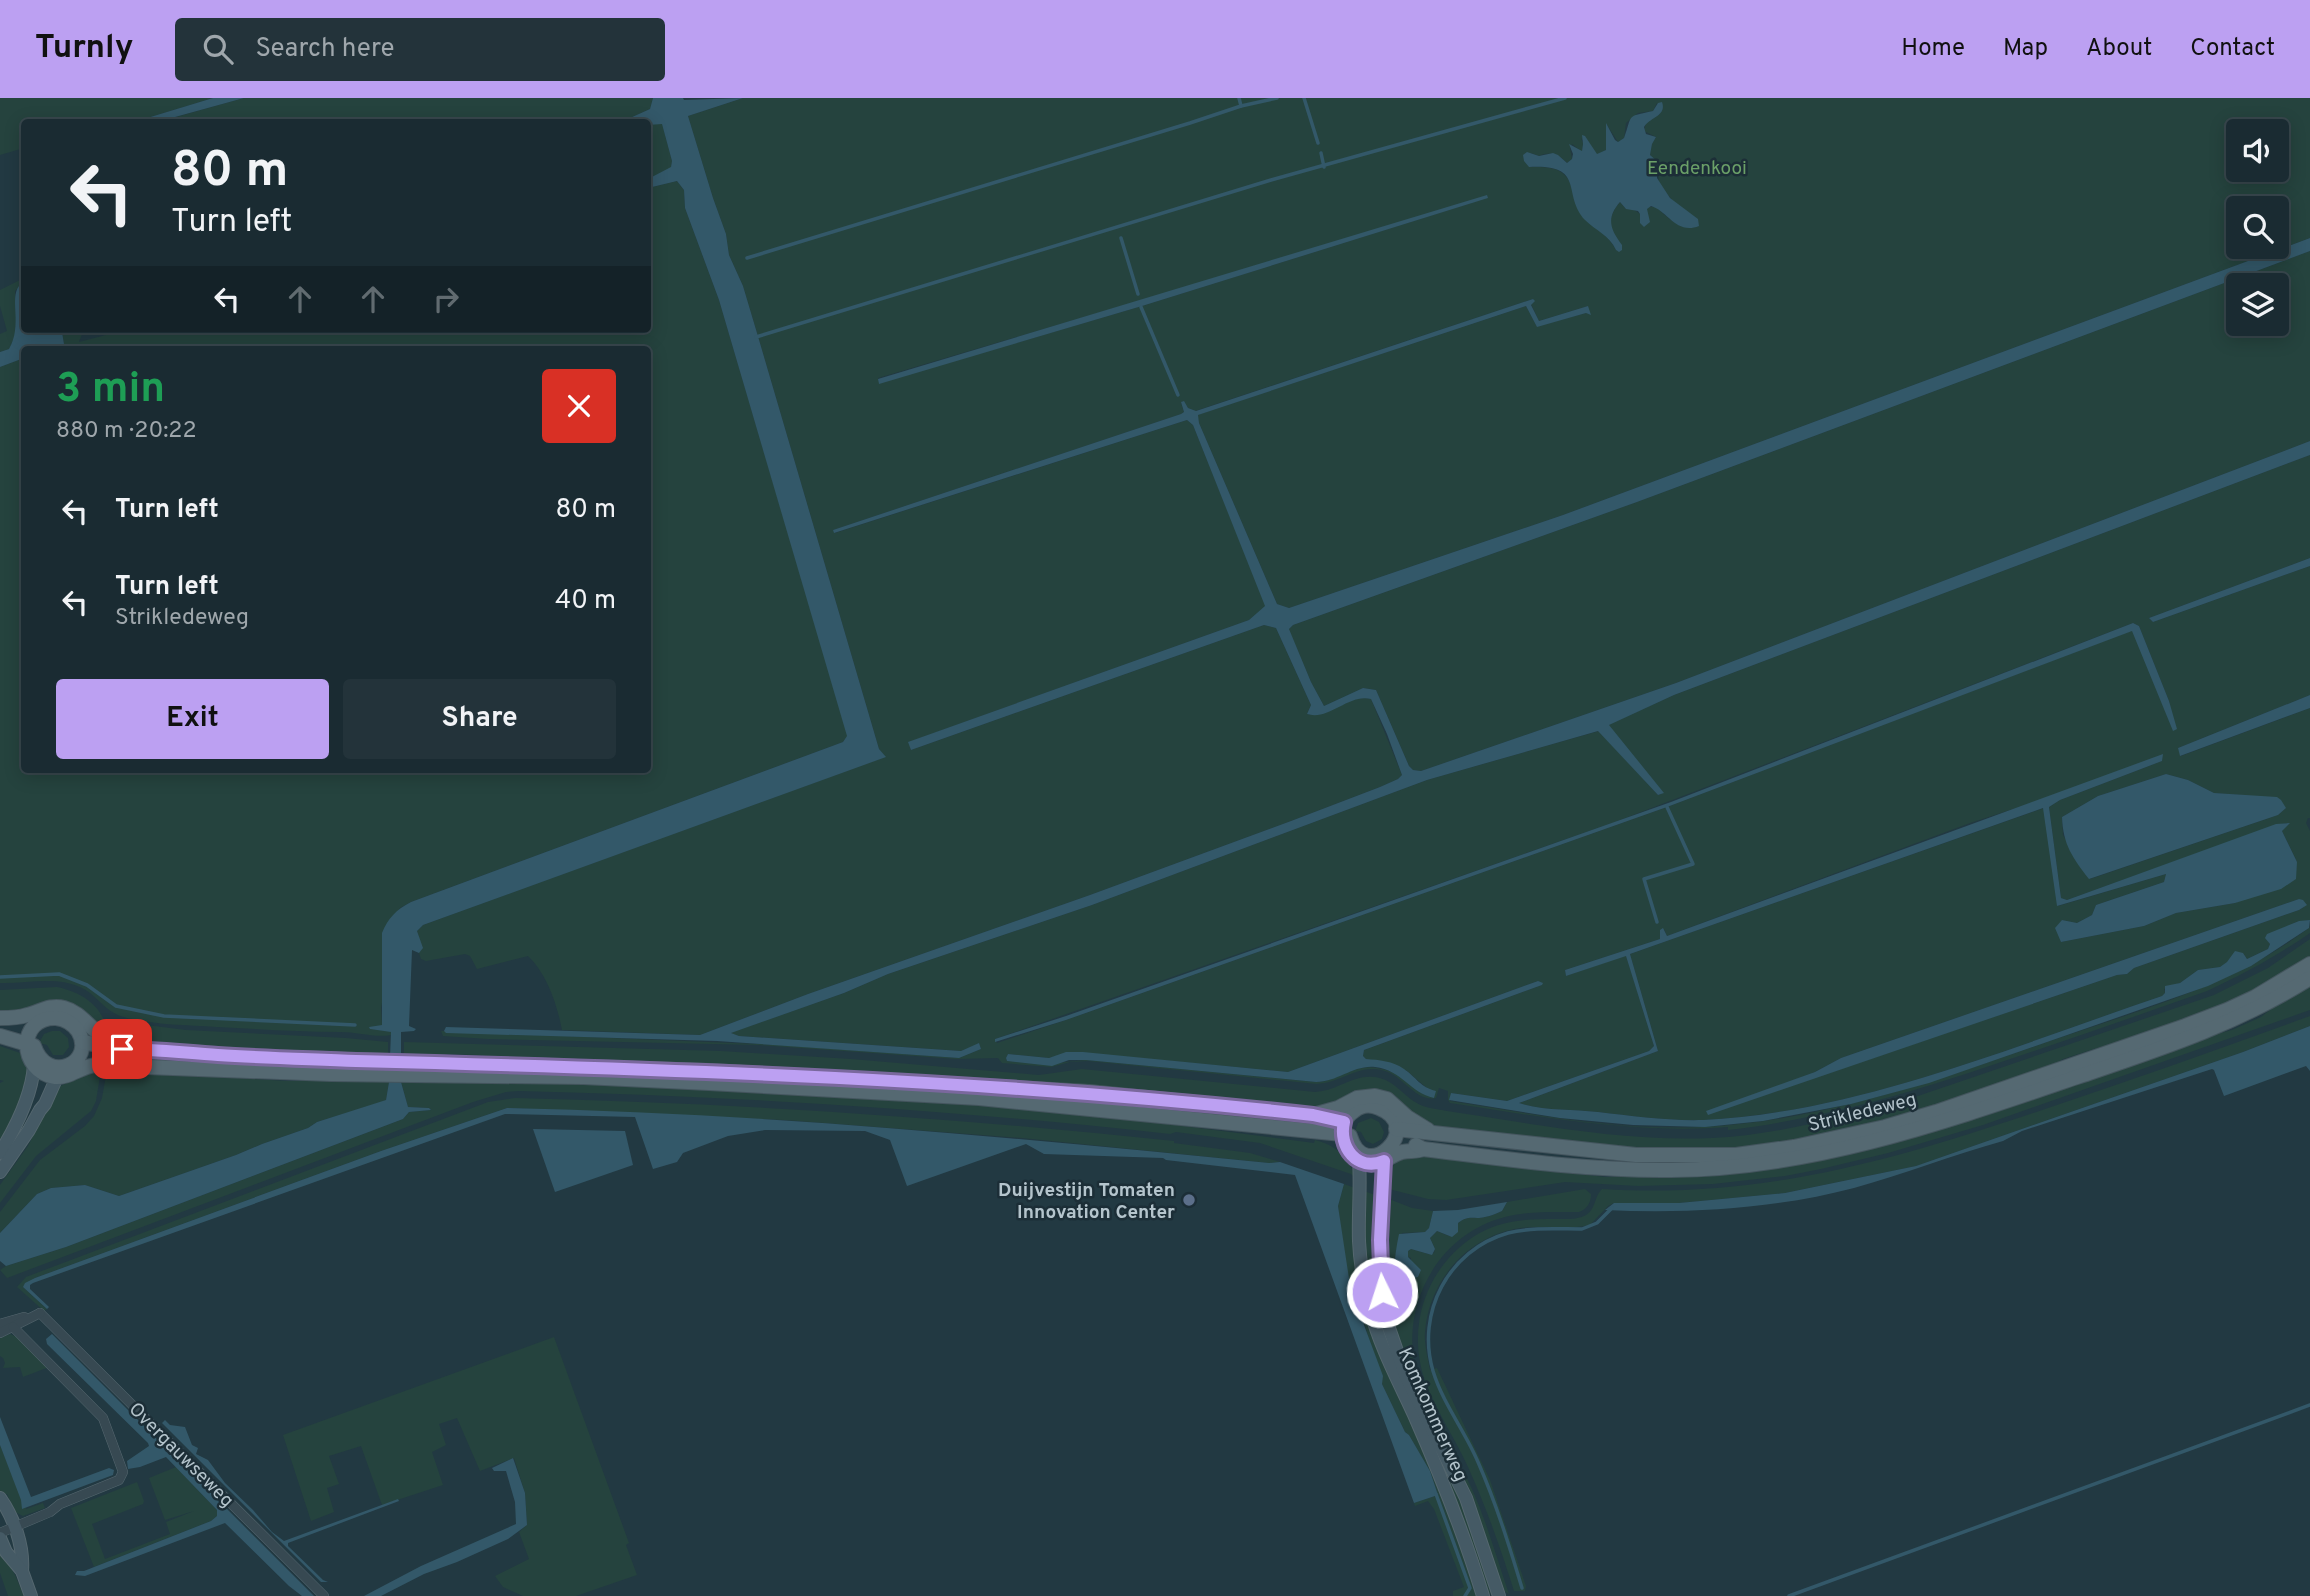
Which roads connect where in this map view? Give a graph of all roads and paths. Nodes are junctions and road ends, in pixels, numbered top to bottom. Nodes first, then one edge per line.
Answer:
1 (2310, 964) edge
2 (2310, 978) edge
3 (0, 1020) edge
4 (0, 1036) edge
5 (82, 1042) junction
6 (0, 1043) edge
7 (29, 1048) junction
8 (137, 1049) junction
9 (82, 1062) junction
10 (388, 1067) junction
11 (404, 1068) junction
12 (53, 1073) junction
13 (1313, 1115) junction
14 (1433, 1132) junction
15 (1343, 1133) junction
16 (1391, 1148) junction
17 (0, 1153) edge
18 (1359, 1161) junction
19 (0, 1172) edge
20 (40, 1313) junction
21 (0, 1324) edge
22 (13, 1327) junction
23 (0, 1333) edge
24 (0, 1498) edge
25 (14, 1528) junction
26 (0, 1536) edge
27 (22, 1571) junction
28 (31, 1596) edge
29 (324, 1596) edge
30 (1483, 1596) edge
31 (1499, 1596) edge

1 - 14 main road, Strikledeweg
2 - 16 main road, Strikledeweg
3 - 7 main road
3 - 8 main road
4 - 7 main road
5 - 7 main road
5 - 8 main road
5 - 9 main road
6 - 7 main road
7 - 12 main road
7 - 12 main road
7 - 17 main road
8 - 10 main road
9 - 10 main road
9 - 12 main road
10 - 11 main road
11 - 13 main road
11 - 15 main road
12 - 19 main road
13 - 14 main road
13 - 15 main road
14 - 16 main road, Strikledeweg
15 - 16 main road
15 - 16 main road
15 - 18 main road
16 - 18 main road
16 - 31 main road, Komkommerweg
18 - 30 main road, Komkommerweg
20 - 21 street
20 - 22 street
20 - 29 street, Overgauwseweg
22 - 23 street
22 - 25 street
24 - 25 main road
25 - 26 street
25 - 27 main road
26 - 27 main road
27 - 28 main road

